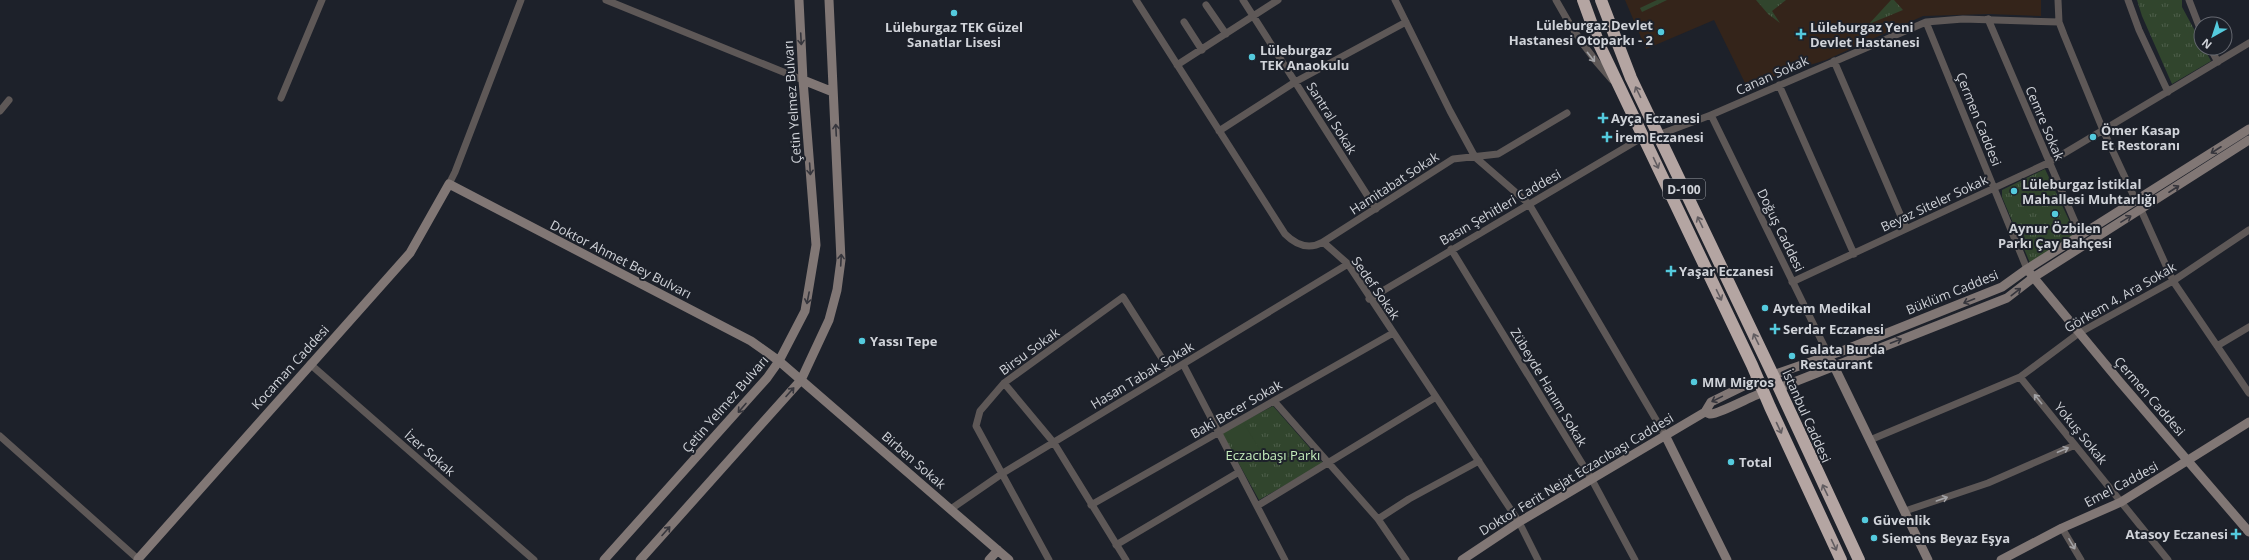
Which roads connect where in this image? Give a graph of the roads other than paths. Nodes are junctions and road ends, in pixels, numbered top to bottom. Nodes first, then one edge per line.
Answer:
1 (322, 0) edge
2 (521, 0) edge
3 (606, 0) edge
4 (799, 0) edge
5 (830, 0) edge
6 (1136, 0) edge
7 (1243, 0) edge
8 (1278, 0) edge
9 (1395, 0) edge
10 (1556, 0) edge
11 (1583, 0) edge
12 (1601, 0) edge
13 (2058, 0) edge
14 (2128, 0) edge
15 (2189, 0) edge
16 (1206, 5) dead end
17 (2195, 16) edge
18 (1253, 17) junction
19 (1988, 20) junction
20 (1184, 22) dead end
21 (1406, 22) junction
22 (1926, 22) junction
23 (2059, 22) junction
24 (1226, 34) junction
25 (2249, 43) edge
26 (1202, 50) junction
27 (2215, 56) edge
28 (1834, 61) junction
29 (2218, 62) junction
30 (1177, 65) junction
31 (803, 80) junction
32 (1295, 82) junction
33 (1779, 85) junction
34 (1621, 88) junction
35 (833, 92) junction
36 (2168, 92) junction
37 (281, 98) dead end
38 (9, 100) dead end
39 (0, 111) edge
40 (1567, 113) dead end
41 (1711, 115) junction
42 (2249, 129) edge
43 (2103, 130) junction
44 (1220, 131) junction
45 (1658, 135) junction
46 (1643, 137) junction
47 (2249, 140) edge
48 (1475, 157) junction
49 (2048, 163) junction
50 (449, 184) junction
51 (1994, 189) junction
52 (2136, 201) junction
53 (1528, 204) junction
54 (1376, 209) junction
55 (2141, 210) junction
56 (1906, 228) junction
57 (2249, 230) edge
58 (2081, 236) junction
59 (1323, 242) junction
60 (1451, 249) junction
61 (1854, 254) junction
62 (1348, 264) junction
63 (2027, 269) junction
64 (2034, 277) junction
65 (2173, 281) junction
66 (1792, 282) junction
67 (1369, 298) junction
68 (2249, 327) edge
69 (1393, 333) junction
70 (2079, 333) junction
71 (2217, 346) junction
72 (1829, 356) junction
73 (779, 361) junction
74 (310, 364) junction
75 (1183, 364) junction
76 (1834, 366) junction
77 (1170, 371) junction
78 (1773, 374) junction
79 (2020, 377) junction
80 (1758, 379) junction
81 (801, 380) junction
82 (1004, 383) junction
83 (1779, 388) junction
84 (1764, 392) junction
85 (2249, 394) edge
86 (1436, 397) junction
87 (1274, 401) junction
88 (1704, 412) junction
89 (2249, 422) edge
90 (1219, 433) junction
91 (1665, 435) junction
92 (0, 436) edge
93 (1870, 440) junction
94 (1054, 443) junction
95 (2075, 445) junction
96 (2189, 460) junction
97 (1479, 461) junction
98 (1329, 464) junction
99 (1239, 472) junction
100 (1003, 473) junction
101 (1591, 478) junction
102 (2121, 502) junction
103 (1091, 505) junction
104 (1257, 506) junction
105 (951, 509) junction
106 (1905, 511) junction
107 (1378, 518) junction
108 (1520, 522) junction
109 (2062, 528) junction
110 (2249, 532) edge
111 (1116, 545) junction
112 (998, 550) junction
113 (138, 559) edge
114 (534, 560) edge
115 (604, 560) edge
116 (640, 560) edge
117 (989, 560) edge
118 (1009, 560) edge
119 (1049, 560) edge
120 (1126, 560) edge
121 (1285, 560) edge
122 (1406, 560) edge
123 (1462, 560) edge
124 (1538, 560) edge
125 (1634, 560) edge
126 (1727, 560) edge
127 (1841, 560) edge
128 (1859, 560) edge
129 (1928, 560) edge
130 (2001, 560) edge
131 (2081, 560) edge
132 (2168, 560) edge

1 - 37 street
2 - 50 street
3 - 31 street
4 -> 31 street, Çetin Yelmez Bulvarı
5 - 35 street
6 - 30 street
7 - 18 street, Santral Sokak
8 - 18 street
9 - 21 street
10 -> 34 street
11 - 34 highway, D-100
45 -> 12 highway, İstanbul Caddesi / D-100
13 - 23 street
14 - 36 street
15 - 17 street
16 - 24 street
18 - 24 street
18 - 32 street, Santral Sokak
19 - 22 street, Canan Sokak
19 - 23 street, Canan Sokak
19 - 49 street, Cemre Sokak
20 - 26 street
21 - 32 street
21 - 48 street
22 - 28 street, Canan Sokak
22 - 51 street, Çermen Caddesi
23 - 43 street
24 - 26 street
25 - 29 street, Beyaz Siteler Sokak
26 - 30 street
27 - 29 street
28 - 33 street, Canan Sokak
28 - 56 street
29 - 36 street, Beyaz Siteler Sokak
30 - 44 street
31 - 35 street
31 -> 73 street, Çetin Yelmez Bulvarı
32 - 44 street
32 - 54 street, Santral Sokak
33 - 41 street, Canan Sokak
33 - 61 street
34 - 46 highway, D-100
81 -> 35 street
36 - 43 street, Beyaz Siteler Sokak
38 - 39 street
40 - 48 street, Hamitabat Sokak
41 - 45 street, Canan Sokak
41 - 66 street, Doğuş Caddesi
42 -> 52 street, Büklüm Caddesi
43 - 49 street, Beyaz Siteler Sokak
43 - 52 street
44 - 59 street
78 -> 45 highway, İstanbul Caddesi / D-100
46 - 53 street, Basın Şehitleri Caddesi
46 -> 80 highway, D-100
55 -> 47 street, Büklüm Caddesi
48 - 53 street
48 - 54 street, Hamitabat Sokak
49 - 51 street, Beyaz Siteler Sokak
49 - 58 street, Cemre Sokak
50 - 73 street, Doktor Ahmet Bey Bulvarı
50 - 74 street, Kocaman Caddesi
51 - 56 street, Beyaz Siteler Sokak
51 - 63 street, Çermen Caddesi
52 - 55 street
52 - 58 street, Büklüm Caddesi
53 - 60 street, Basın Şehitleri Caddesi
53 - 91 street
54 - 59 street, Hamitabat Sokak
64 -> 55 street, Büklüm Caddesi
55 - 65 street
56 - 61 street, Beyaz Siteler Sokak
57 - 65 street, Görkem 4. Ara Sokak
58 - 63 street, Büklüm Caddesi
59 - 62 street, Sedef Sokak
60 - 67 street, Basın Şehitleri Caddesi
60 - 101 street, Zübeyde Hanım Sokak
61 - 66 street, Beyaz Siteler Sokak
62 - 67 street, Sedef Sokak
62 - 75 street, Hasan Tabak Sokak
63 - 64 street, Çermen Caddesi
63 -> 72 street, Büklüm Caddesi
64 - 70 street, Çermen Caddesi
76 -> 64 street, Büklüm Caddesi
65 - 70 street, Görkem 4. Ara Sokak
65 - 71 street
66 - 72 street, Doğuş Caddesi
67 - 69 street, Sedef Sokak
68 - 71 street
69 - 86 street, Sedef Sokak
69 - 87 street, Baki Becer Sokak
70 - 79 street, Görkem 4. Ara Sokak
70 - 96 street, Çermen Caddesi
71 - 85 street
72 - 76 street
72 - 78 street, Büklüm Caddesi
73 - 81 street, Doktor Ahmet Bey Bulvarı
73 -> 115 street, Çetin Yelmez Bulvarı
74 - 113 street, Kocaman Caddesi
74 - 114 street, İzer Sokak
75 - 77 street, Hasan Tabak Sokak
75 - 90 street
76 - 83 street, Büklüm Caddesi
76 - 93 street
77 - 82 street, Birsu Sokak
77 - 94 street, Hasan Tabak Sokak
78 - 80 highway
78 - 83 highway, İstanbul Caddesi / D-100
79 - 93 street, Görkem 4. Ara Sokak
95 -> 79 street, Yokuş Sokak
80 - 84 highway, D-100
80 -> 88 street, Doktor Ferit Nejat Eczacıbaşı Caddesi
81 - 105 street, Birben Sokak
116 -> 81 street
82 - 94 street
82 - 100 street, Birsu Sokak
83 - 84 highway
128 -> 83 highway, İstanbul Caddesi / D-100
84 - 88 street, Doktor Ferit Nejat Eczacıbaşı Caddesi
84 -> 127 highway, D-100
86 - 97 street, Sedef Sokak
86 - 98 street
87 - 90 street, Baki Becer Sokak
87 - 98 street
88 - 91 street, Doktor Ferit Nejat Eczacıbaşı Caddesi
89 - 96 street, Emel Caddesi
90 - 99 street
90 - 103 street, Baki Becer Sokak
91 - 101 street, Doktor Ferit Nejat Eczacıbaşı Caddesi
91 - 126 street
92 - 113 street
93 - 106 street
94 - 100 street, Hasan Tabak Sokak
94 - 103 street
95 - 102 street, Yokuş Sokak
106 -> 95 street
96 - 102 street, Emel Caddesi
96 - 110 street, Çermen Caddesi
97 - 107 street
97 - 108 street, Sedef Sokak
98 - 104 street
98 - 107 street
99 - 104 street
99 - 111 street
100 - 105 street, Hasan Tabak Sokak
100 - 119 street, Birsu Sokak
101 - 108 street, Doktor Ferit Nejat Eczacıbaşı Caddesi
101 - 125 street, Zübeyde Hanım Sokak
102 - 109 street, Emel Caddesi
102 - 132 street, Yokuş Sokak
103 - 111 street
104 - 121 street
105 - 112 street, Birben Sokak
106 - 129 street
107 - 122 street
108 - 123 street, Doktor Ferit Nejat Eczacıbaşı Caddesi
108 - 124 street, Sedef Sokak
109 - 130 street, Emel Caddesi
109 -> 131 street
111 - 120 street
112 - 117 street
112 - 118 street, Birben Sokak

